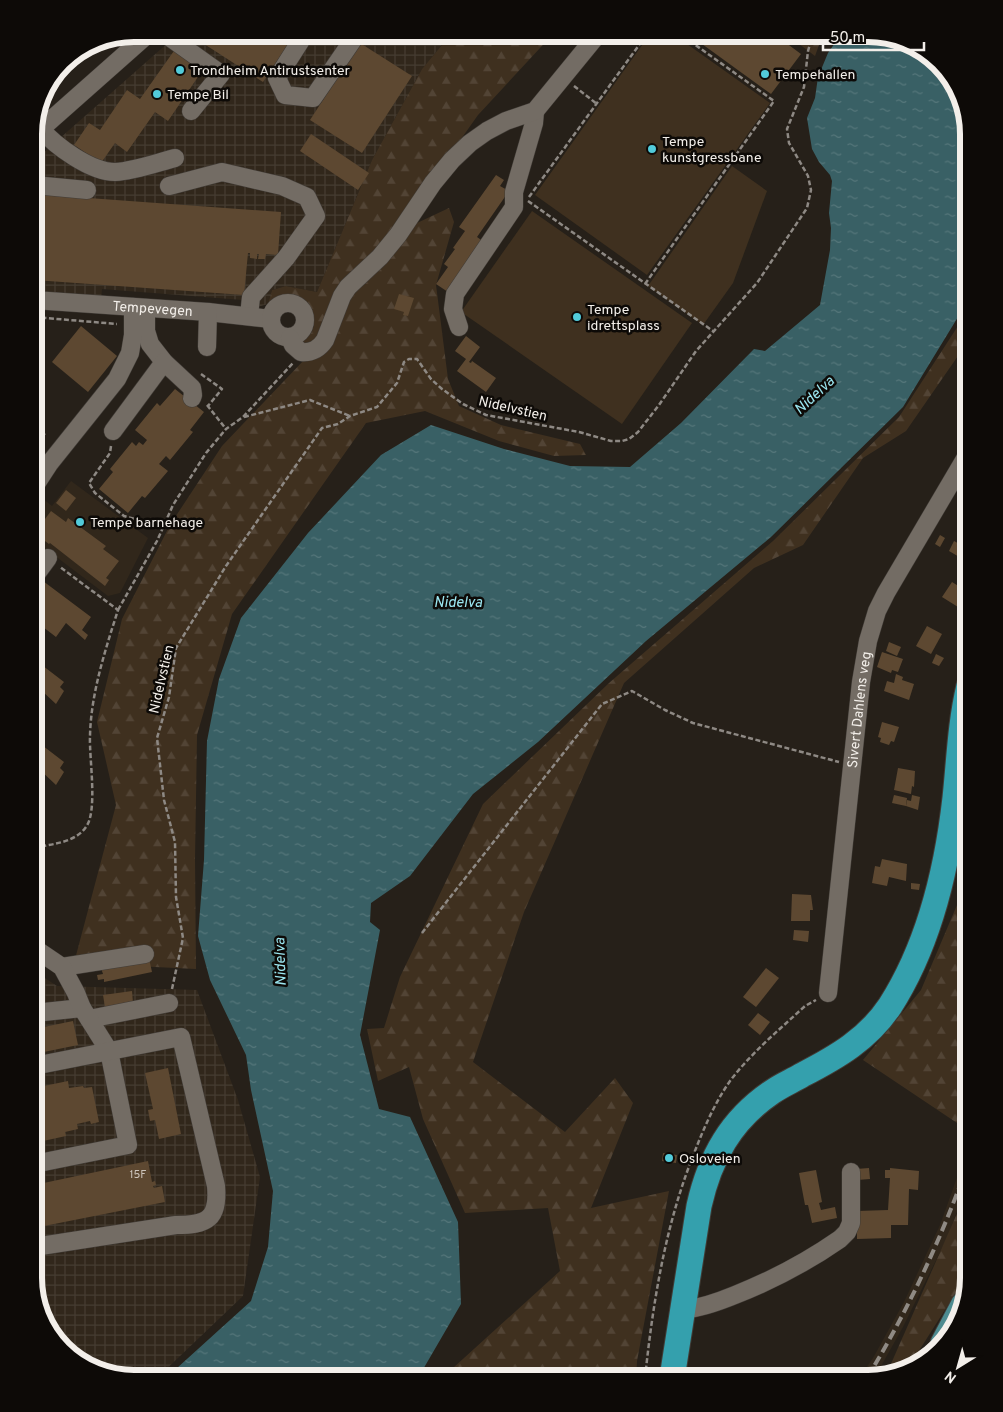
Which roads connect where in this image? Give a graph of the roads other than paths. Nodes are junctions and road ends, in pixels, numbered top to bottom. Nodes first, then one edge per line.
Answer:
1 (138, 43) edge
2 (178, 43) edge
3 (300, 43) edge
4 (351, 43) edge
5 (590, 43) edge
6 (191, 111) dead end
7 (534, 111) junction
8 (43, 127) edge
9 (43, 135) edge
10 (175, 158) dead end
11 (43, 186) edge
12 (169, 186) dead end
13 (87, 190) dead end
14 (43, 301) edge
15 (140, 307) junction
16 (208, 312) junction
17 (249, 316) junction
18 (271, 319) junction
19 (459, 327) dead end
20 (290, 338) junction
21 (207, 347) dead end
22 (164, 362) junction
23 (193, 397) road end
24 (113, 431) road end
25 (961, 466) edge
26 (43, 474) edge
27 (48, 558) road end
28 (43, 565) edge
29 (961, 738) edge
30 (42, 954) edge
31 (145, 954) dead end
32 (62, 967) junction
33 (828, 993) dead end
34 (169, 1003) road end
35 (42, 1013) edge
36 (85, 1014) junction
37 (109, 1051) junction
38 (42, 1064) edge
39 (42, 1162) edge
40 (851, 1172) dead end
41 (42, 1247) edge
42 (683, 1310) junction
43 (673, 1370) edge

1 - 8 street
2 - 6 street
3 - 4 street
5 - 7 street
7 - 19 street
7 - 20 street
9 - 10 street
11 - 13 street
12 - 17 street
14 - 15 street, Tempevegen
15 - 16 street, Tempevegen
15 - 22 street
15 - 26 street
16 - 17 street, Tempevegen
16 - 21 street
17 - 18 street, Tempevegen
18 - 20 street
18 - 20 street
22 - 23 street
22 - 24 street
25 - 33 street, Sivert Dahlens veg
27 - 28 street
29 - 42 highway
30 - 32 street
31 - 32 street
32 - 36 street
34 - 36 street
35 - 36 street
36 - 37 street
37 - 38 street
37 - 39 street
37 - 41 street
40 - 42 street
42 - 43 highway

